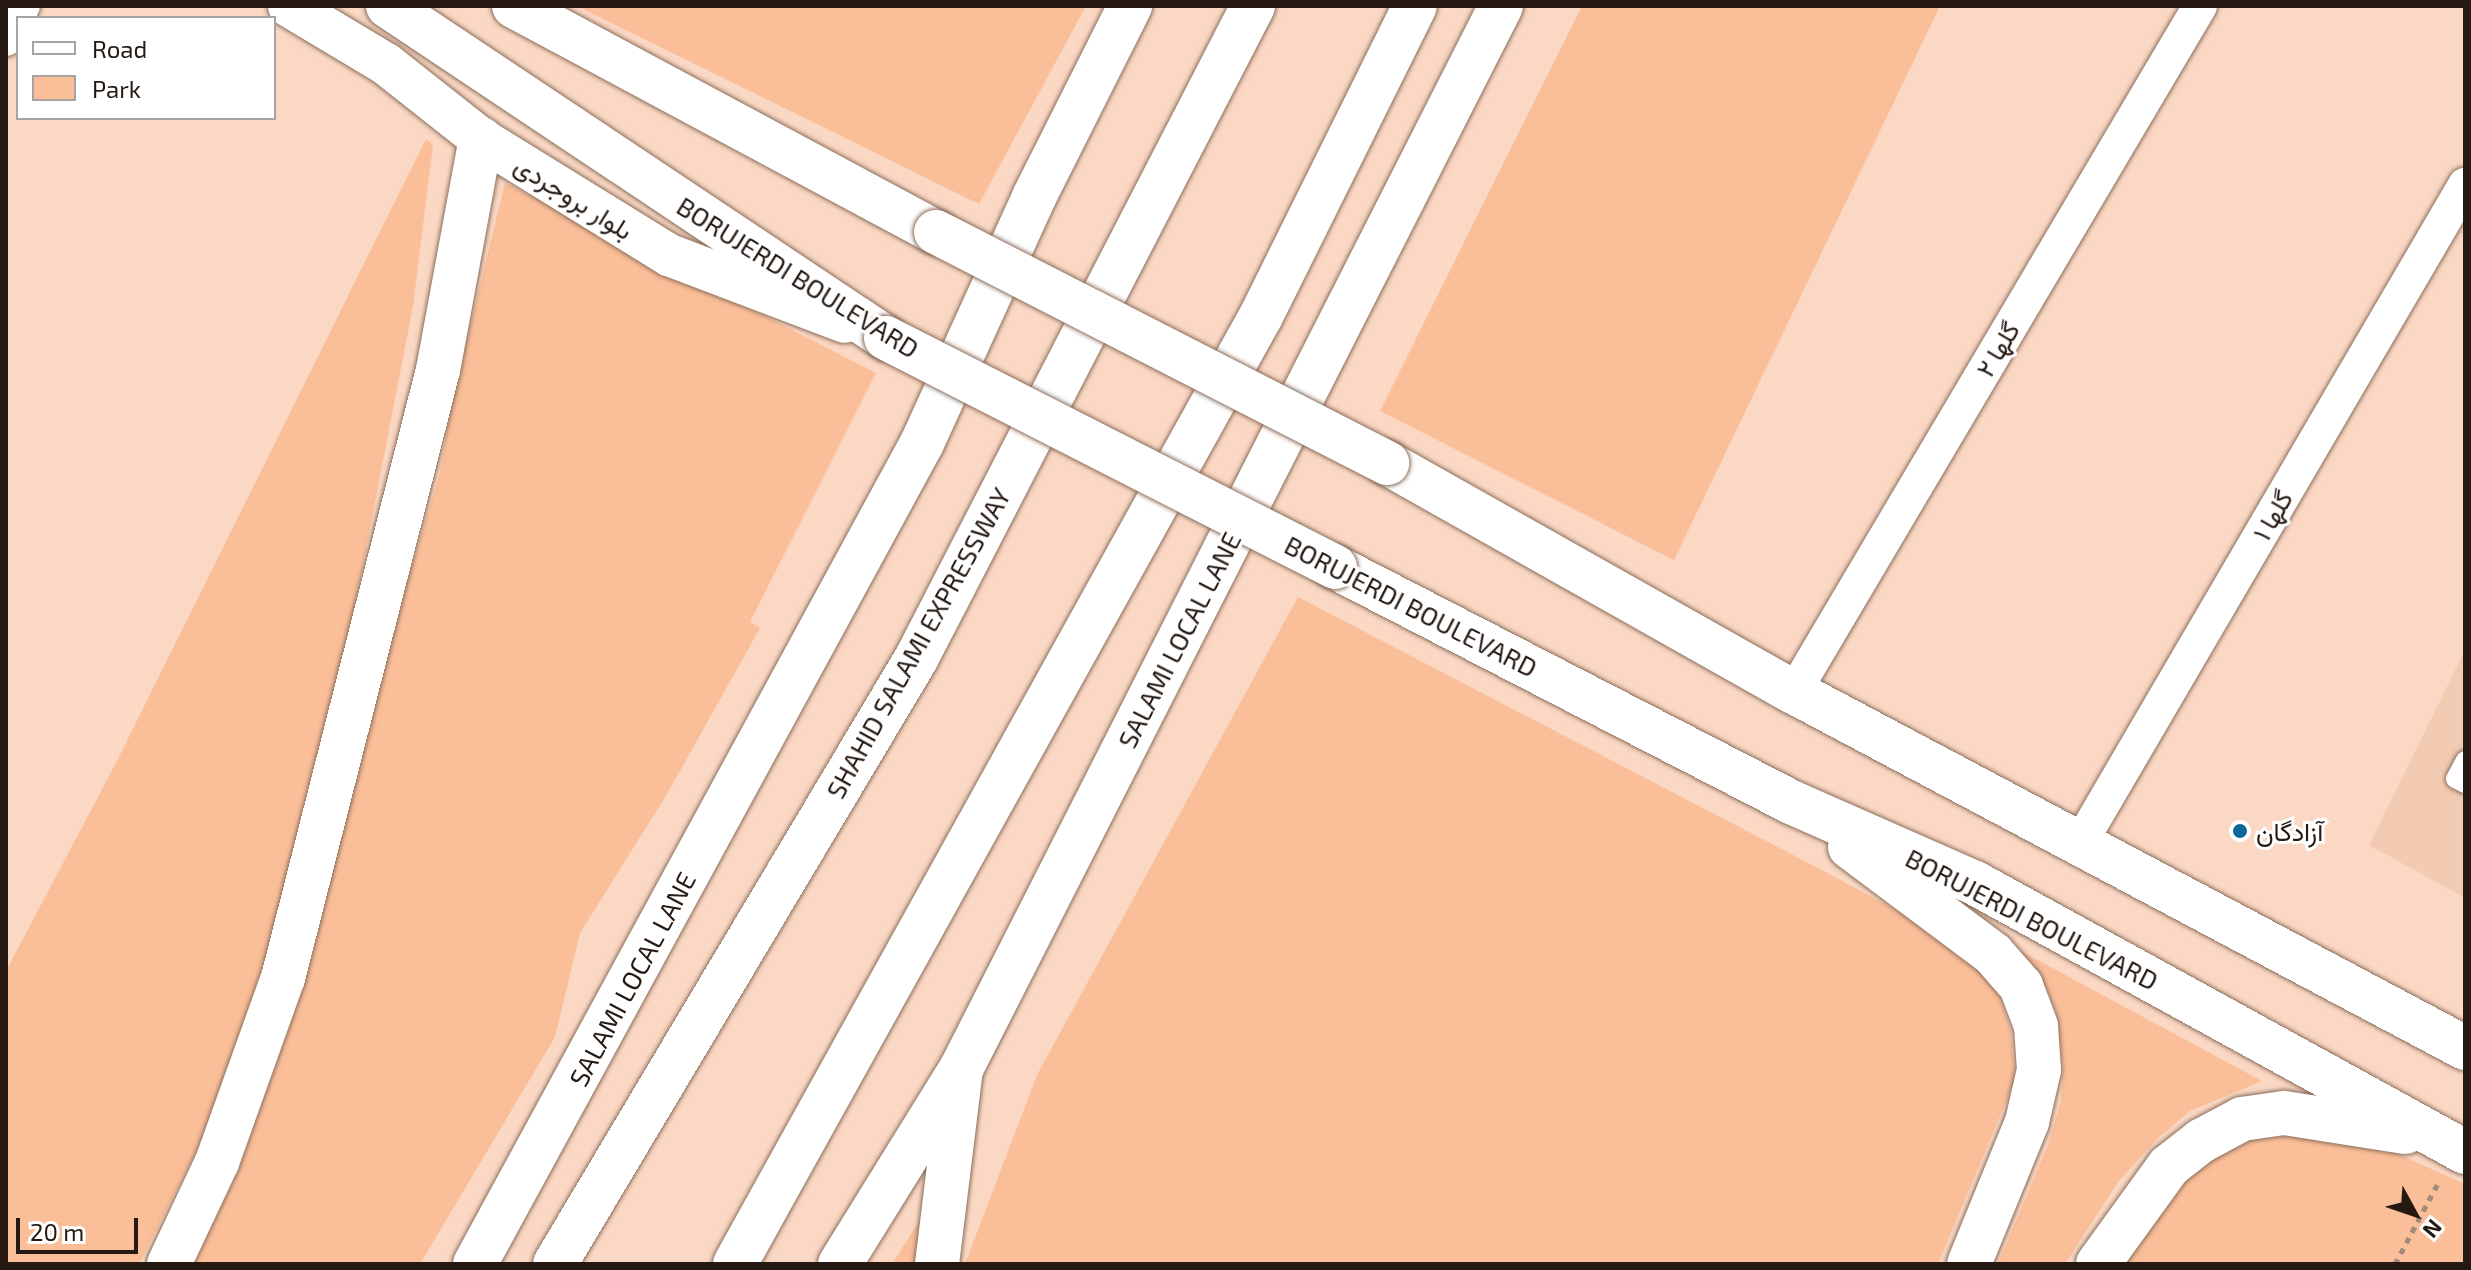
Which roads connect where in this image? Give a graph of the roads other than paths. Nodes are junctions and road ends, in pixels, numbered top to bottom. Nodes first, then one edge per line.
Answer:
1 (289, 6) edge
2 (388, 6) edge
3 (514, 6) edge
4 (1130, 6) edge
5 (1253, 6) edge
6 (1415, 6) edge
7 (1501, 6) edge
8 (2200, 6) edge
9 (16, 20) edge
10 (6, 39) edge
11 (481, 139) junction
12 (2465, 185) edge
13 (886, 338) junction
14 (1794, 692) junction
15 (2465, 760) edge
16 (2465, 784) edge
17 (1791, 802) junction
18 (2079, 845) junction
19 (2465, 1048) edge
20 (961, 1069) junction
21 (2448, 1154) edge
22 (169, 1264) edge
23 (475, 1264) edge
24 (555, 1264) edge
25 (735, 1264) edge
26 (840, 1264) edge
27 (937, 1264) edge
28 (1969, 1264) edge
29 (2098, 1264) edge

1 - 11 street, بلوار بروجردی
2 - 13 main road, BORUJERDI BOULEVARD
3 - 14 main road, bridge
4 - 23 main road, SALAMI LOCAL LANE
5 - 24 main road, SHAHID SALAMI EXPRESSWAY
6 - 25 main road
7 - 20 main road, SALAMI LOCAL LANE
8 - 14 street, گلها ۲
9 - 10 street
11 - 13 street, بلوار بروجردی
11 - 22 main road
12 - 18 street, گلها ۱
13 - 17 main road, BORUJERDI BOULEVARD, bridge
14 - 18 main road
15 - 16 lane
17 - 21 main road, BORUJERDI BOULEVARD
17 - 28 main road
18 - 19 main road
20 - 26 main road, SALAMI LOCAL LANE
20 - 27 main road
21 - 29 main road

